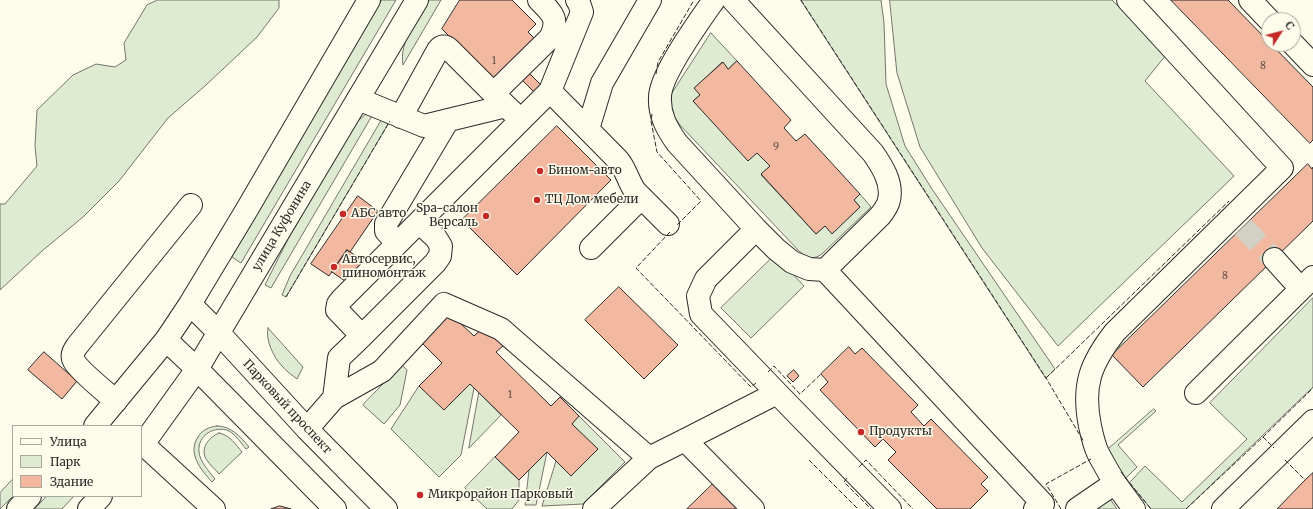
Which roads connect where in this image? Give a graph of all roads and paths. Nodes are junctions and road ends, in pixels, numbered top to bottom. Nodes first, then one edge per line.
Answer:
1 (369, 0) edge
2 (416, 0) edge
3 (539, 0) edge
4 (577, 0) edge
5 (650, 0) edge
6 (714, 0) edge
7 (733, 0) edge
8 (1128, 0) edge
9 (1250, 0) edge
10 (1261, 12) edge
11 (1301, 52) edge
12 (1313, 65) edge
13 (550, 91) junction
14 (358, 98) junction
15 (507, 107) junction
16 (401, 117) junction
17 (448, 120) junction
18 (588, 128) junction
19 (641, 198) junction
20 (191, 205) dead end
21 (419, 222) junction
22 (668, 224) dead end
23 (756, 229) junction
24 (397, 243) junction
25 (591, 248) dead end
26 (1274, 259) tunnel mouth
27 (825, 270) junction
28 (1307, 283) edge
29 (190, 304) junction
30 (218, 332) junction
31 (362, 336) junction
32 (166, 340) junction
33 (197, 369) junction
34 (777, 393) junction
35 (1196, 393) dead end
36 (334, 398) junction
37 (116, 401) junction
38 (1313, 421) edge
39 (96, 425) edge
40 (307, 429) junction
41 (685, 440) junction
42 (142, 446) edge
43 (648, 458) junction
44 (1115, 483) junction
45 (29, 497) edge
46 (100, 497) edge
47 (18, 509) edge
48 (88, 509) edge
49 (214, 509) edge
50 (335, 509) edge
51 (386, 509) edge
52 (594, 509) edge
53 (753, 509) edge
54 (890, 509) edge
55 (1035, 509) edge
56 (1077, 509) edge
57 (1134, 509) edge
58 (1222, 509) edge

1 - 29 main road
2 - 14 main road, улица Куфонина
3 - 15 main road
4 - 13 main road
5 - 18 main road
6 - 23 main road
7 - 27 main road
8 - 44 main road
9 - 10 main road
11 - 12 main road
13 - 15 main road
13 - 18 main road
14 - 16 main road
14 - 30 main road, улица Куфонина
15 - 16 main road
15 - 17 main road
15 - 21 main road
16 - 17 main road
17 - 24 main road
18 - 19 main road
19 - 22 main road
19 - 25 main road
20 - 37 main road
21 - 24 main road
21 - 31 main road
23 - 27 main road
23 - 34 main road
24 - 31 main road
26 - 28 main road
27 - 55 main road
28 - 35 main road
29 - 30 main road, Парковый проспект
29 - 32 main road
30 - 33 main road, улица Куфонина
30 - 40 main road, Парковый проспект
31 - 36 main road
32 - 33 main road
32 - 37 main road
33 - 42 main road, улица Куфонина
33 - 50 main road
34 - 41 main road
34 - 54 main road
36 - 40 main road
36 - 43 main road
37 - 39 main road
38 - 58 main road
40 - 51 main road, Парковый проспект
41 - 43 main road
41 - 53 main road
42 - 49 main road
43 - 52 main road
44 - 56 main road
44 - 57 main road
45 - 47 main road
46 - 48 main road

